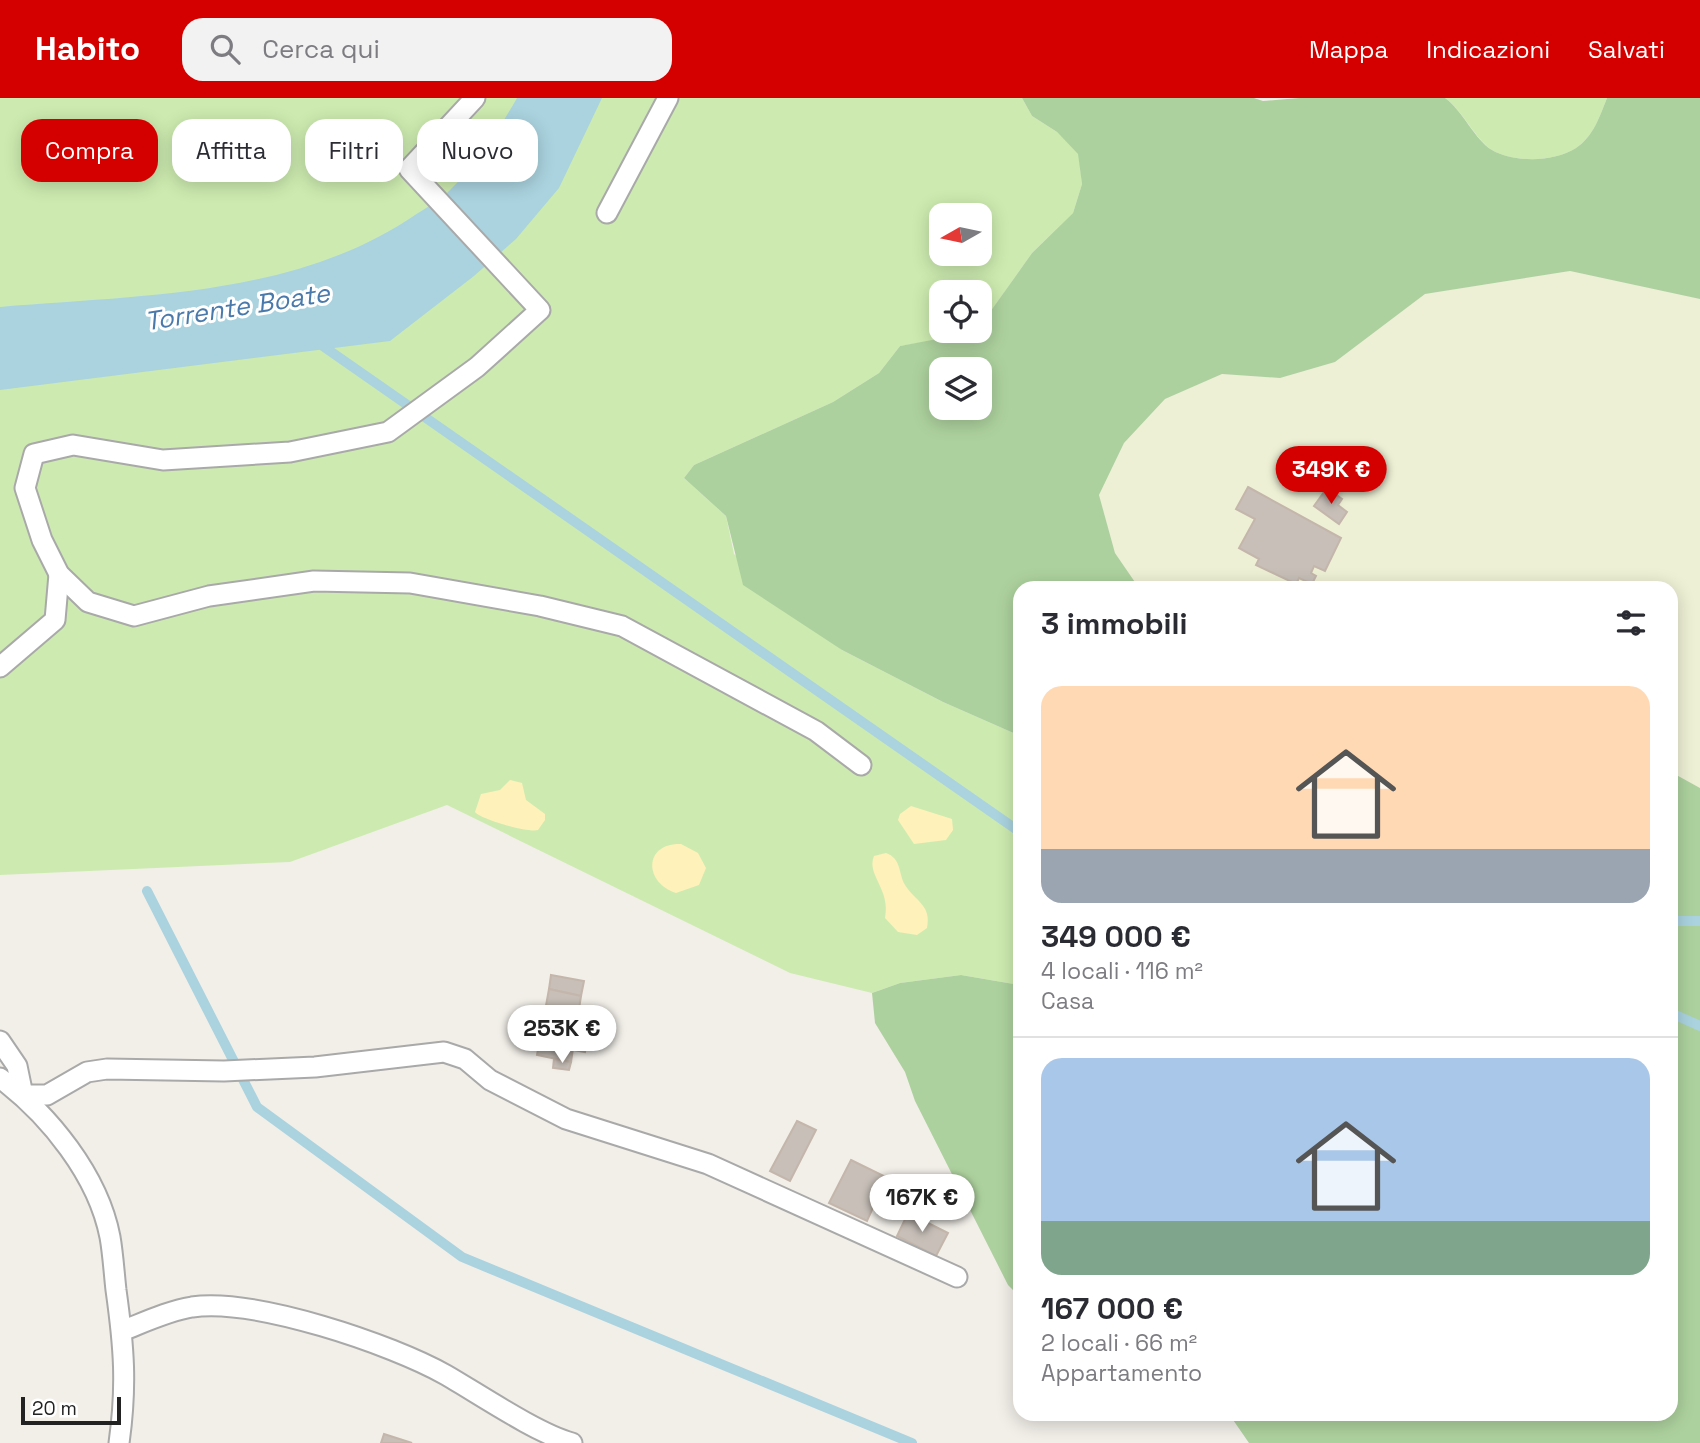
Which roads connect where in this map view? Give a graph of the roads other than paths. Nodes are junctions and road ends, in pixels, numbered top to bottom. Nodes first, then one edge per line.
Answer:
1 (475, 98) edge
2 (668, 98) edge
3 (607, 214) dead end
4 (59, 574) junction
5 (0, 667) edge
6 (860, 765) dead end
7 (0, 1041) edge
8 (0, 1078) edge
9 (23, 1096) junction
10 (957, 1277) dead end
11 (122, 1331) junction
12 (118, 1443) edge
13 (572, 1443) edge

1 - 4 lane
2 - 3 lane
4 - 5 lane
4 - 6 lane
7 - 9 lane
8 - 9 lane
9 - 10 lane
9 - 11 lane
11 - 12 lane
11 - 13 lane

